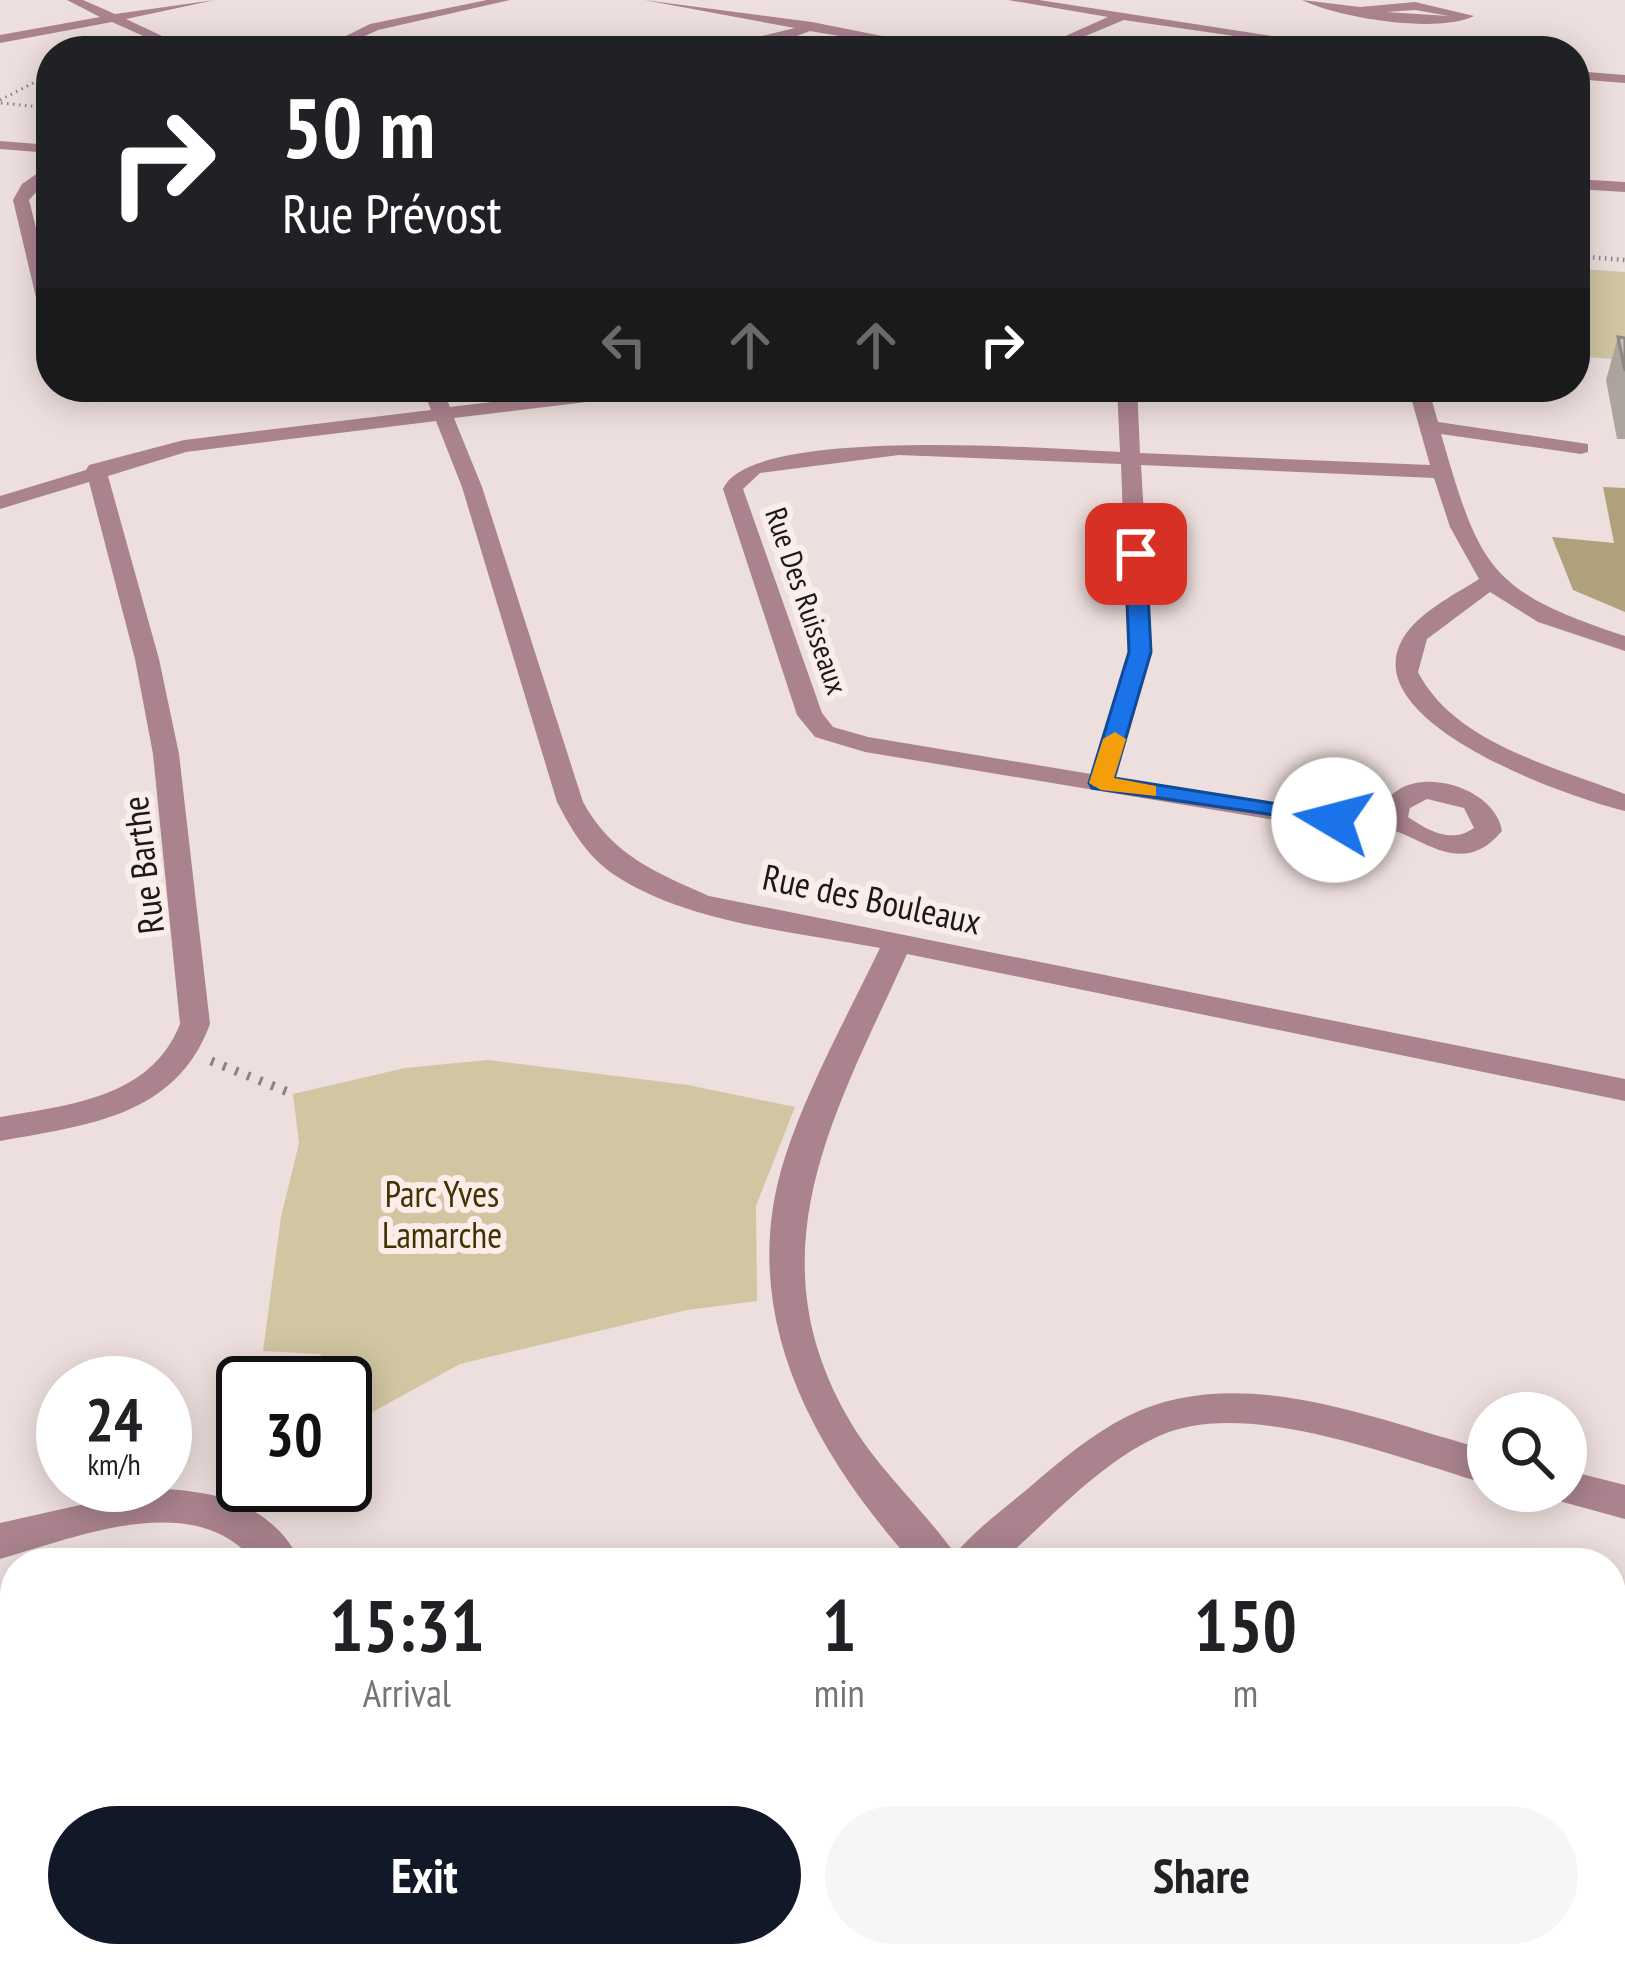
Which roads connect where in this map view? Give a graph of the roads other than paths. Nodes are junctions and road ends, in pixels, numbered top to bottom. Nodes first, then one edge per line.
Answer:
1 (73, 0) edge
2 (209, 0) edge
3 (504, 0) edge
4 (650, 0) edge
5 (1014, 0) edge
6 (1308, 0) edge
7 (1148, 3) edge
8 (1364, 10) junction
9 (1122, 16) junction
10 (113, 18) junction
11 (812, 26) junction
12 (154, 36) edge
13 (354, 36) edge
14 (786, 36) edge
15 (867, 36) edge
16 (1074, 36) edge
17 (1260, 36) edge
18 (0, 39) edge
19 (1590, 77) edge
20 (1625, 79) edge
21 (0, 145) edge
22 (36, 148) edge
23 (36, 181) edge
24 (1590, 185) edge
25 (1625, 188) edge
26 (36, 262) edge
27 (438, 402) edge
28 (540, 402) edge
29 (1127, 402) edge
30 (1422, 402) edge
31 (443, 414) junction
32 (1430, 427) junction
33 (1581, 448) dead end
34 (1132, 459) junction
35 (96, 469) junction
36 (1445, 472) junction
37 (0, 502) edge
38 (1491, 581) junction
39 (1625, 644) edge
40 (1101, 783) junction
41 (1625, 803) edge
42 (1394, 820) dead end
43 (896, 945) junction
44 (1625, 1090) edge
45 (0, 1130) edge
46 (1467, 1462) edge
47 (1587, 1492) edge
48 (1625, 1502) edge
49 (0, 1540) edge
50 (266, 1548) edge
51 (926, 1548) edge
52 (989, 1548) edge

1 - 10 street
2 - 10 street
3 - 13 street
4 - 11 street
5 - 9 street
6 - 8 street
7 - 9 street
8 - 8 street
9 - 16 street
9 - 17 street
10 - 12 street
10 - 18 street
11 - 14 street
11 - 15 street
19 - 20 street
21 - 22 street
23 - 26 street
24 - 25 street
27 - 31 street, Rue des Bouleaux
28 - 31 street
29 - 34 street
30 - 32 street
31 - 35 street
31 - 43 street, Rue des Bouleaux
32 - 33 street
32 - 36 street
34 - 36 street, Rue Des Ruisseaux
34 - 40 street
34 - 40 street, Rue Des Ruisseaux
35 - 37 street
35 - 45 street, Rue Barthe
36 - 38 street
38 - 39 street
38 - 41 street
40 - 42 street, Rue Des Ruisseaux
43 - 44 street, Rue des Bouleaux
43 - 51 street
46 - 52 street
47 - 48 street
49 - 50 street

